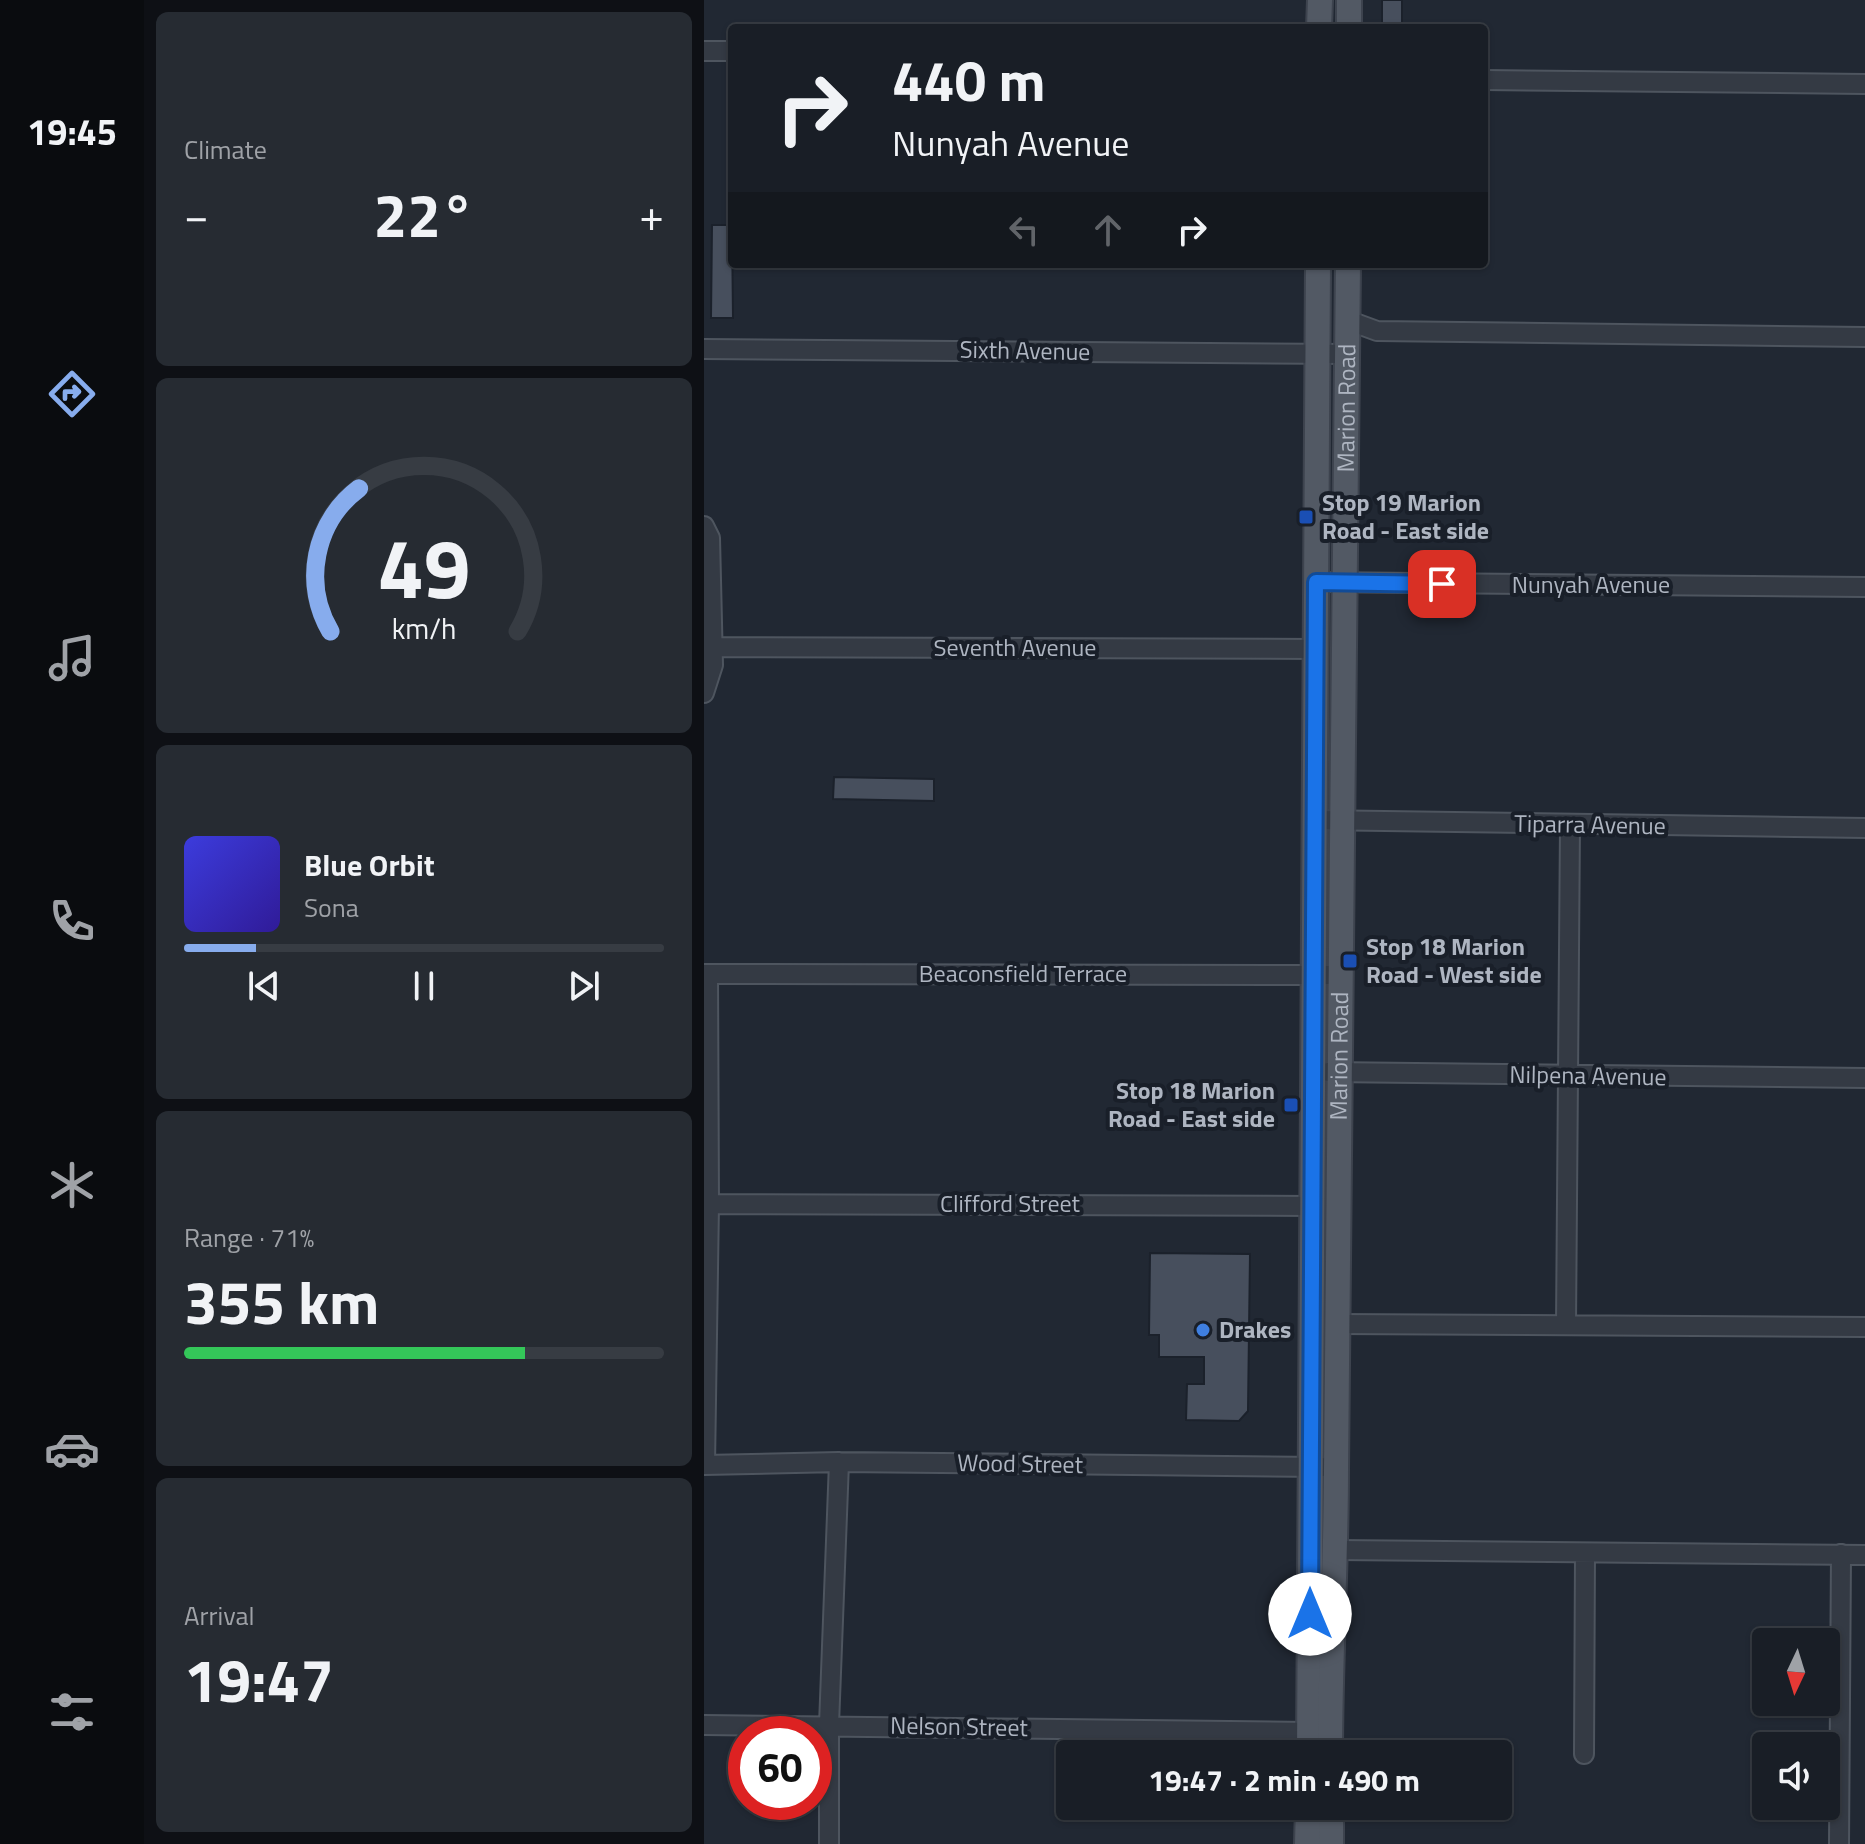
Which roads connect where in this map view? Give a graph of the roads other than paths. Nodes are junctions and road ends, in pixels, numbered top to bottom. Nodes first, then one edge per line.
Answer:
1 (1320, 0) edge
2 (1349, 0) edge
3 (1319, 24) edge
4 (1349, 24) edge
5 (704, 51) edge
6 (728, 51) edge
7 (1488, 80) edge
8 (1865, 84) edge
9 (1318, 268) edge
10 (1348, 268) edge
11 (1347, 320) junction
12 (1865, 337) edge
13 (704, 349) edge
14 (1318, 354) junction
15 (1347, 354) junction
16 (704, 526) edge
17 (1316, 582) junction
18 (1344, 583) junction
19 (1865, 587) edge
20 (713, 647) junction
21 (1316, 649) junction
22 (704, 693) edge
23 (1314, 820) junction
24 (1342, 820) junction
25 (1570, 825) junction
26 (1865, 828) edge
27 (706, 974) edge
28 (1313, 975) junction
29 (1341, 975) junction
30 (1312, 1072) junction
31 (1340, 1072) junction
32 (1567, 1076) junction
33 (1865, 1078) edge
34 (709, 1204) junction
35 (1312, 1206) junction
36 (1337, 1232) junction
37 (1335, 1324) junction
38 (1566, 1325) junction
39 (1865, 1327) edge
40 (839, 1462) junction
41 (704, 1465) edge
42 (1311, 1467) junction
43 (1336, 1467) junction
44 (1336, 1550) junction
45 (1585, 1553) junction
46 (1841, 1554) junction
47 (1865, 1555) edge
48 (829, 1716) edge
49 (704, 1725) edge
50 (728, 1725) edge
51 (832, 1725) edge
52 (1229, 1740) edge
53 (1309, 1740) edge
54 (1330, 1740) edge
55 (1584, 1754) dead end
56 (829, 1820) edge
57 (1308, 1820) edge
58 (1331, 1820) edge
59 (829, 1844) edge
60 (1307, 1844) edge
61 (1331, 1844) edge
62 (1839, 1844) edge

1 - 3 main road
2 - 4 main road
5 - 6 street
7 - 8 street
9 - 14 main road, Marion Road
10 - 11 main road, Marion Road
11 - 12 street
11 - 15 main road, Marion Road
13 - 14 street, Sixth Avenue
14 - 15 street, Sixth Avenue
14 - 17 main road, Marion Road
15 - 18 main road, Marion Road
16 - 20 street
17 - 18 street, Nunyah Avenue
17 - 21 main road, Marion Road
18 - 19 street, Nunyah Avenue
18 - 24 main road, Marion Road
20 - 21 street, Seventh Avenue
20 - 22 street
21 - 23 main road, Marion Road
23 - 24 street, Tiparra Avenue
23 - 28 main road, Marion Road
24 - 25 street, Tiparra Avenue
24 - 29 main road, Marion Road
25 - 26 street, Tiparra Avenue
25 - 32 street
27 - 28 street, Beaconsfield Terrace
27 - 34 street
28 - 29 street, Beaconsfield Terrace
28 - 30 main road, Marion Road
29 - 31 main road, Marion Road
30 - 31 street, Nilpena Avenue
30 - 35 main road, Marion Road
31 - 32 street, Nilpena Avenue
31 - 36 main road, Marion Road
32 - 33 street, Nilpena Avenue
32 - 38 street
34 - 35 street, Clifford Street
34 - 41 street
35 - 36 main road
35 - 42 main road, Marion Road
36 - 37 main road, Marion Road
37 - 38 street
37 - 43 main road, Marion Road
38 - 39 street
40 - 41 street, Wood Street
40 - 42 street, Wood Street
40 - 48 street
42 - 43 street, Wood Street
42 - 53 main road, Marion Road
43 - 44 main road, Marion Road
44 - 45 street
44 - 54 main road, Marion Road
45 - 46 street
45 - 55 street
46 - 47 street
46 - 62 street
49 - 50 street, Nelson Street
51 - 52 street, Nelson Street
56 - 59 street
57 - 60 main road
58 - 61 main road

